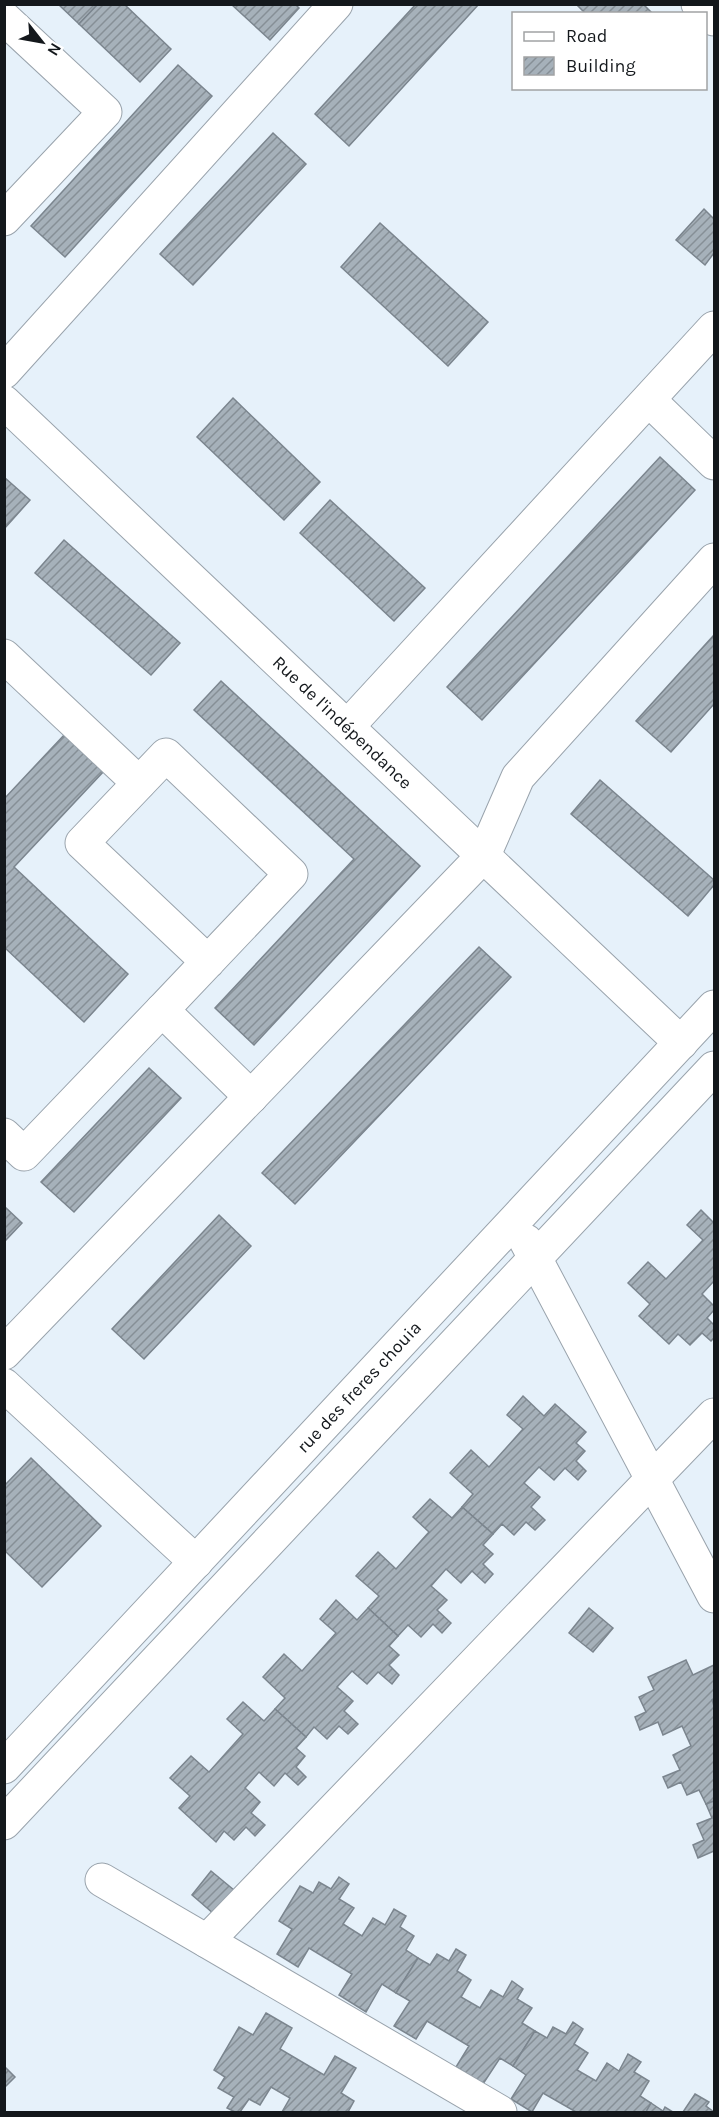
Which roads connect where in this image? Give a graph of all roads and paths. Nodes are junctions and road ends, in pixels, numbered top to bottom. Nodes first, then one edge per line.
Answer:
1 (336, 4) edge
2 (699, 4) edge
3 (4, 18) edge
4 (714, 19) edge
5 (4, 219) edge
6 (714, 328) edge
7 (4, 372) edge
8 (649, 400) junction
9 (4, 402) edge
10 (714, 463) edge
11 (714, 560) edge
12 (4, 656) edge
13 (348, 726) junction
14 (139, 783) junction
15 (484, 855) junction
16 (208, 962) junction
17 (714, 1007) edge
18 (162, 1010) junction
19 (681, 1043) junction
20 (714, 1068) edge
21 (251, 1097) junction
22 (4, 1135) edge
23 (515, 1221) junction
24 (536, 1258) junction
25 (4, 1353) edge
26 (4, 1385) edge
27 (714, 1415) edge
28 (652, 1479) junction
29 (196, 1562) junction
30 (714, 1596) edge
31 (4, 1767) edge
32 (4, 1823) edge
33 (102, 1880) dead end
34 (207, 1941) junction
35 (500, 2112) edge

1 - 7 street
2 - 4 street
3 - 5 street
6 - 8 street
8 - 10 street
8 - 13 street
9 - 13 street, Rue de l'indépendance
11 - 15 street
12 - 14 street
13 - 15 street, Rue de l'indépendance
14 - 16 street
14 - 16 street
15 - 19 street, Rue de l'indépendance
15 - 21 street
16 - 18 street
17 - 19 street, rue des freres chouia
18 - 21 street
18 - 22 street
19 - 23 street, rue des freres chouia
20 - 24 street
21 - 25 street
23 - 24 street
23 - 29 street, rue des freres chouia
24 - 28 street
24 - 32 street
26 - 29 street
27 - 28 street
28 - 30 street
28 - 34 street
29 - 31 street, rue des freres chouia
33 - 34 street
34 - 35 street

